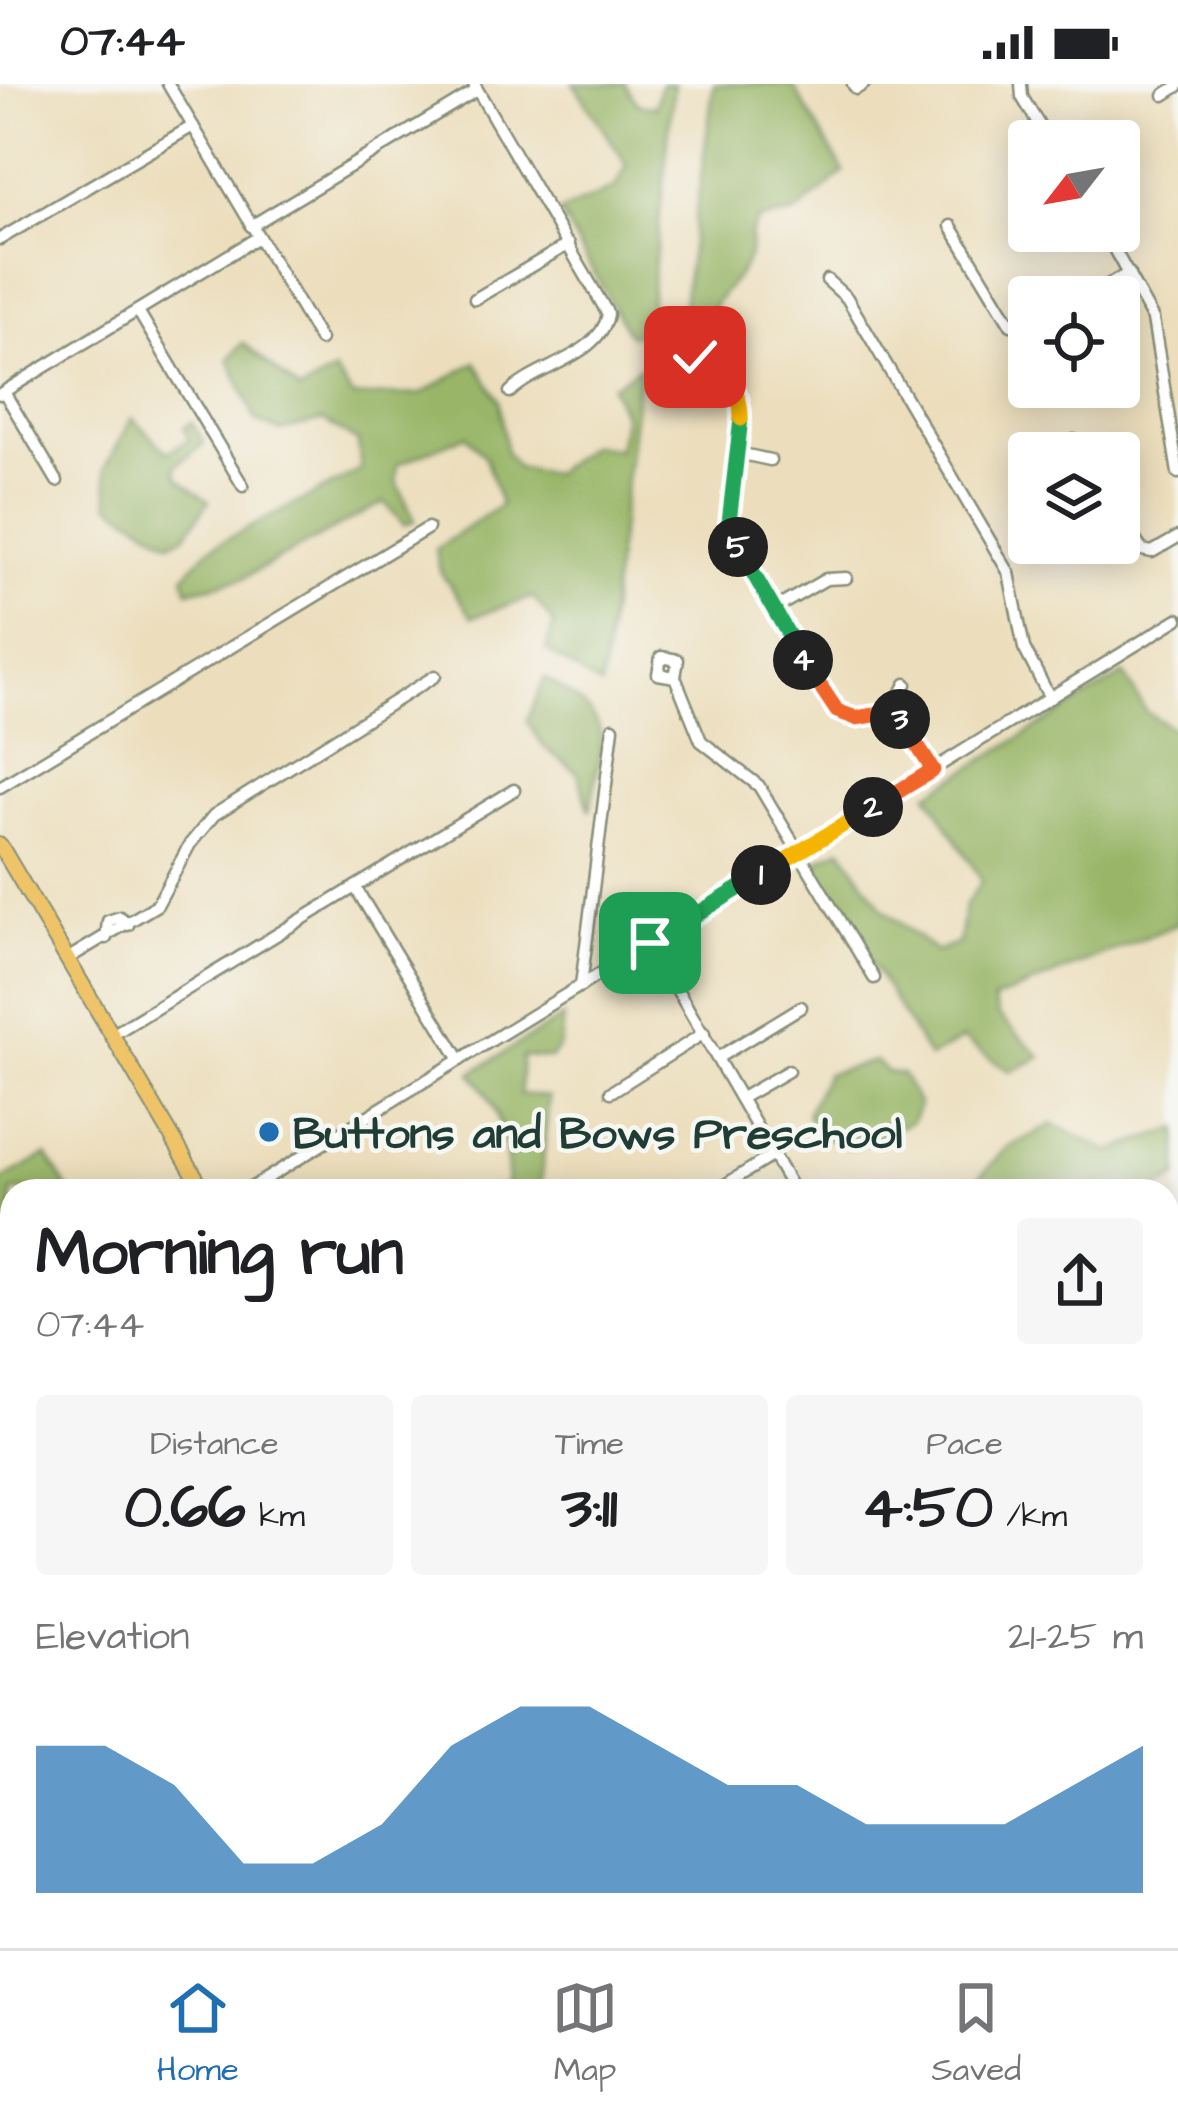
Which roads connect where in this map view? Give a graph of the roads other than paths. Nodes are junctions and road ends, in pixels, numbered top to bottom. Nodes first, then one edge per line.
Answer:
1 (168, 84) edge
2 (1021, 84) edge
3 (1178, 86) edge
4 (476, 87) edge
5 (1164, 94) dead end
6 (1036, 120) edge
7 (193, 126) junction
8 (951, 226) dead end
9 (254, 232) junction
10 (0, 238) edge
11 (569, 244) junction
12 (1116, 252) edge
13 (1129, 273) junction
14 (1124, 276) edge
15 (827, 280) dead end
16 (476, 299) dead end
17 (139, 311) junction
18 (1008, 320) edge
19 (320, 340) dead end
20 (695, 357) dead end
21 (510, 392) dead end
22 (2, 393) edge
23 (1172, 403) edge
24 (738, 453) junction
25 (770, 460) dead end
26 (1178, 472) edge
27 (57, 481) dead end
28 (243, 486) dead end
29 (428, 528) dead end
30 (1178, 537) edge
31 (1140, 544) edge
32 (846, 578) dead end
33 (774, 609) junction
34 (1178, 620) edge
35 (435, 676) dead end
36 (675, 677) dead end
37 (906, 684) dead end
38 (1050, 698) junction
39 (892, 712) junction
40 (613, 728) dead end
41 (933, 770) junction
42 (0, 787) edge
43 (514, 790) dead end
44 (0, 845) edge
45 (798, 852) junction
46 (355, 887) junction
47 (650, 943) junction
48 (67, 959) junction
49 (874, 978) dead end
50 (580, 986) junction
51 (802, 1007) dead end
52 (704, 1033) junction
53 (112, 1035) junction
54 (719, 1057) junction
55 (460, 1060) junction
56 (788, 1070) dead end
57 (610, 1092) dead end
58 (743, 1097) junction
59 (773, 1156) junction
60 (197, 1179) edge
61 (266, 1179) edge
62 (735, 1179) edge
63 (787, 1179) edge

1 - 7 street
2 - 6 street
3 - 5 street
4 - 9 street
4 - 11 street
7 - 9 street
7 - 10 street
8 - 18 street
9 - 17 street
9 - 19 street
11 - 16 street
11 - 21 street
12 - 13 street
13 - 14 street
13 - 23 street
15 - 38 street
17 - 22 street
17 - 28 street
20 - 24 street
22 - 27 street
23 - 26 street
24 - 25 street
24 - 33 street
29 - 42 street
30 - 31 street
32 - 33 street
33 - 39 street
34 - 38 street
35 - 48 street
36 - 45 street
37 - 39 street
38 - 41 street
39 - 41 street
40 - 50 street
41 - 45 street
43 - 46 street
44 - 48 main road
45 - 47 street
45 - 49 street
46 - 53 street
46 - 55 street
47 - 50 street
47 - 52 street
48 - 53 main road
50 - 55 street
51 - 54 street
52 - 54 street
52 - 57 street
53 - 60 main road
54 - 58 street
55 - 61 street
56 - 58 street
58 - 59 street
59 - 62 street
59 - 63 street

